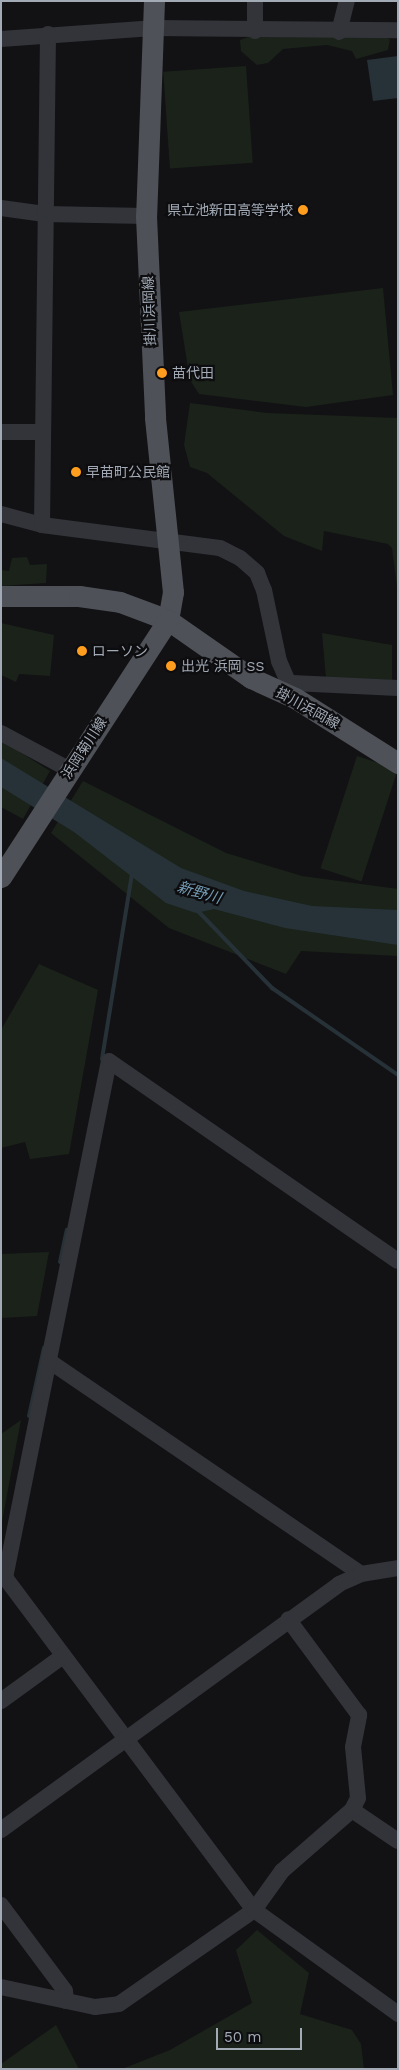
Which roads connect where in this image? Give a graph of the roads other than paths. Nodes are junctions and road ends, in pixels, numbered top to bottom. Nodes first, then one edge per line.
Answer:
1 (154, 1) edge
2 (255, 1) edge
3 (347, 1) edge
4 (154, 28) junction
5 (398, 30) edge
6 (255, 31) junction
7 (339, 32) junction
8 (48, 34) junction
9 (1, 39) edge
10 (1, 208) edge
11 (45, 214) junction
12 (146, 216) junction
13 (1, 432) edge
14 (43, 432) junction
15 (1, 514) edge
16 (42, 525) junction
17 (168, 540) junction
18 (1, 596) edge
19 (168, 620) junction
20 (398, 688) edge
21 (294, 690) junction
22 (1, 734) edge
23 (398, 763) edge
24 (69, 772) junction
25 (1, 877) edge
26 (398, 1261) edge
27 (52, 1363) junction
28 (398, 1568) edge
29 (361, 1574) junction
30 (3, 1575) edge
31 (288, 1619) junction
32 (63, 1656) junction
33 (1, 1701) edge
34 (124, 1739) junction
35 (352, 1810) junction
36 (1, 1830) edge
37 (398, 1841) edge
38 (1, 1906) edge
39 (254, 1910) junction
40 (1, 1987) edge
41 (66, 2001) junction
42 (398, 2014) edge

1 - 4 main road, 掛川浜岡線
2 - 6 street
3 - 7 street
4 - 6 street
4 - 8 street
4 - 12 main road, 掛川浜岡線
5 - 7 street
6 - 7 street
8 - 9 street
8 - 11 street
10 - 11 street
11 - 12 street
11 - 14 street
12 - 17 main road, 掛川浜岡線
13 - 14 street
14 - 16 street
15 - 16 street
16 - 17 street
17 - 19 main road, 掛川浜岡線
17 - 21 street
18 - 19 main road, 掛川浜岡線
19 - 21 main road, 掛川浜岡線
19 - 24 main road, 浜岡菊川線
20 - 21 street
21 - 23 main road, 掛川浜岡線
22 - 24 street
24 - 25 main road, 浜岡菊川線
26 - 27 street
27 - 29 street
27 - 30 street
28 - 29 street
29 - 31 street
30 - 32 street
31 - 34 street
31 - 35 street
32 - 33 street
32 - 34 street
34 - 36 street
34 - 39 street
35 - 37 street
35 - 39 street
38 - 41 street
39 - 41 street
39 - 42 street
40 - 41 street

